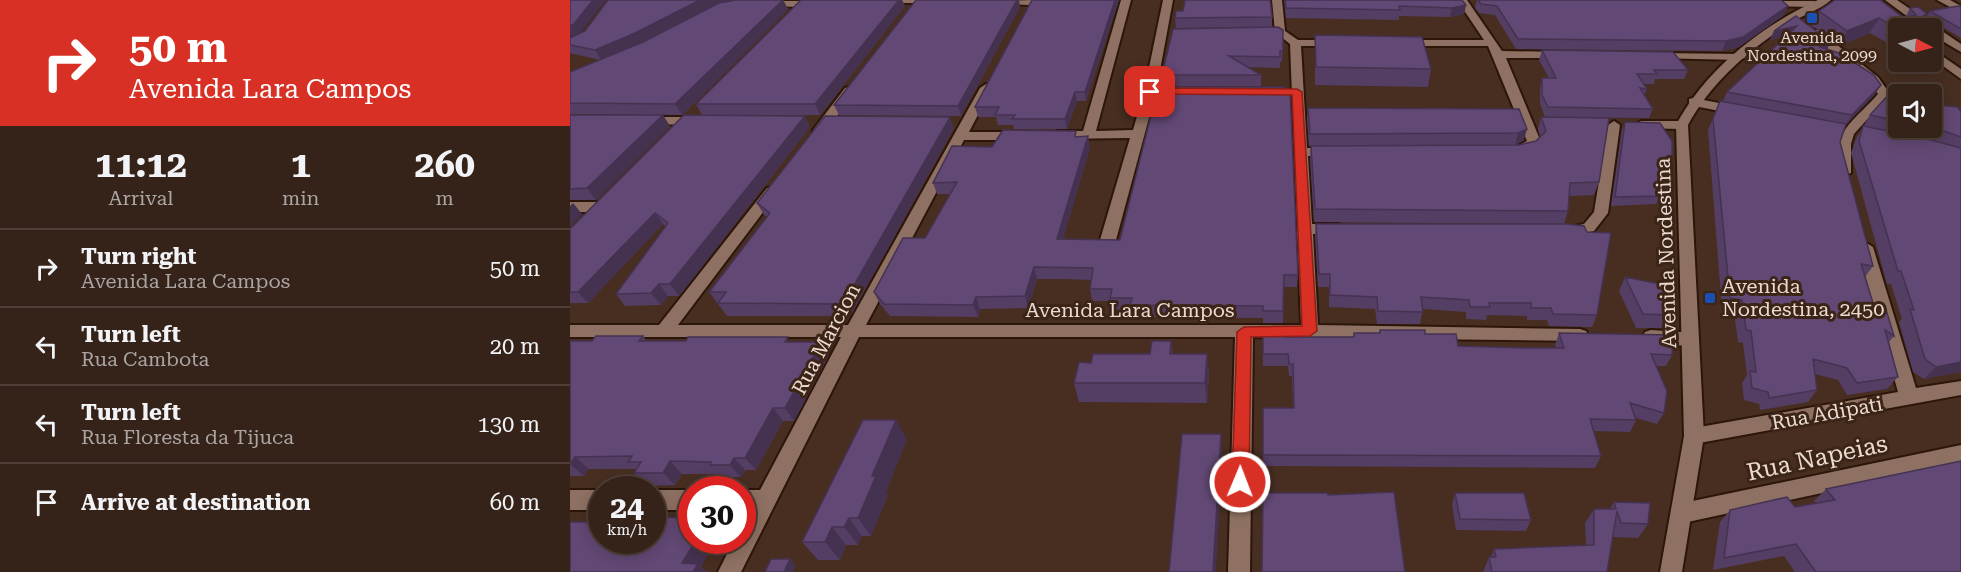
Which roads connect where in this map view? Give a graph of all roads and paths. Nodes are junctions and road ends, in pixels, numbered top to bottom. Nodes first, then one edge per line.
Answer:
1 (878, 0) edge
2 (918, 0) edge
3 (1126, 0) edge
4 (1168, 0) edge
5 (1277, 0) edge
6 (1890, 0) edge
7 (1942, 0) edge
8 (952, 1) edge
9 (986, 1) edge
10 (1032, 1) edge
11 (804, 2) edge
12 (1468, 2) edge
13 (1766, 2) edge
14 (1820, 2) edge
15 (750, 4) edge
16 (1747, 4) edge
17 (1961, 10) edge
18 (1793, 17) junction
19 (1915, 18) edge
20 (904, 19) edge
21 (786, 21) edge
22 (1021, 21) edge
23 (1942, 36) edge
24 (1295, 43) junction
25 (1353, 43) edge
26 (1388, 43) edge
27 (1492, 43) junction
28 (1961, 49) edge
29 (1498, 54) junction
30 (1578, 55) edge
31 (1645, 56) edge
32 (1740, 57) junction
33 (1942, 60) edge
34 (1961, 75) edge
35 (992, 77) edge
36 (855, 84) edge
37 (1693, 102) junction
38 (706, 104) edge
39 (1756, 114) edge
40 (633, 121) edge
41 (690, 121) junction
42 (712, 121) edge
43 (804, 121) edge
44 (827, 121) junction
45 (849, 121) edge
46 (1682, 125) junction
47 (961, 127) junction
48 (1843, 130) junction
49 (1137, 134) junction
50 (1088, 135) junction
51 (1869, 135) edge
52 (674, 136) edge
53 (806, 148) edge
54 (1503, 151) edge
55 (1301, 152) junction
56 (1348, 152) edge
57 (784, 176) edge
58 (1848, 180) edge
59 (570, 207) edge
60 (586, 223) edge
61 (1304, 229) junction
62 (1350, 230) edge
63 (1554, 232) edge
64 (1862, 234) edge
65 (1108, 240) edge
66 (664, 330) junction
67 (570, 331) edge
68 (1310, 331) junction
69 (853, 332) junction
70 (1244, 332) junction
71 (1594, 336) edge
72 (1630, 337) edge
73 (1689, 338) junction
74 (1961, 388) edge
75 (1910, 399) junction
76 (1694, 436) junction
77 (1961, 454) edge
78 (570, 500) edge
79 (588, 500) edge
80 (756, 500) edge
81 (765, 500) junction
82 (1683, 513) junction
83 (729, 572) edge
84 (1239, 572) edge
85 (1671, 572) edge

1 - 2 street
2 - 8 street
2 - 20 street
3 - 50 street
4 - 49 street
5 - 24 street
6 - 19 street
7 - 17 street
9 - 10 street
10 - 22 street
11 - 15 street
11 - 21 street
12 - 27 street
13 - 14 street
13 - 16 street
14 - 18 street, Avenida Nordestina
18 - 32 street, Avenida Nordestina
18 - 48 street
23 - 28 street
24 - 25 street
24 - 55 street
26 - 27 street
27 - 29 street
29 - 30 street
29 - 54 street
31 - 32 street
32 - 37 street, Avenida Nordestina
33 - 34 street
35 - 47 street, Rua Marcion
36 - 44 street
37 - 39 street
37 - 46 street, Avenida Nordestina
38 - 41 street
40 - 41 street
41 - 42 street
41 - 52 street
43 - 44 street
44 - 45 street
44 - 53 street
46 - 63 street
46 - 73 street, Avenida Nordestina
47 - 50 street
47 - 69 street, Rua Marcion
48 - 51 street
48 - 58 street
49 - 50 street
49 - 65 street
55 - 56 street
55 - 61 street
57 - 66 street
59 - 60 street
61 - 62 street
61 - 68 street
64 - 75 street
66 - 67 street, Avenida Lara Campos
66 - 69 street, Avenida Lara Campos
68 - 70 street, Avenida Lara Campos
68 - 71 street, Avenida Lara Campos
69 - 70 street, Avenida Lara Campos
69 - 81 street, Rua Marcion
70 - 84 street
72 - 73 street
73 - 76 street, Avenida Nordestina
74 - 75 street, Rua Adipati
75 - 76 street, Rua Adipati
76 - 82 street, Avenida Nordestina
77 - 82 street, Rua Napeias
78 - 79 street
80 - 81 street
81 - 83 street, Rua Marcion
82 - 85 street, Avenida Nordestina

